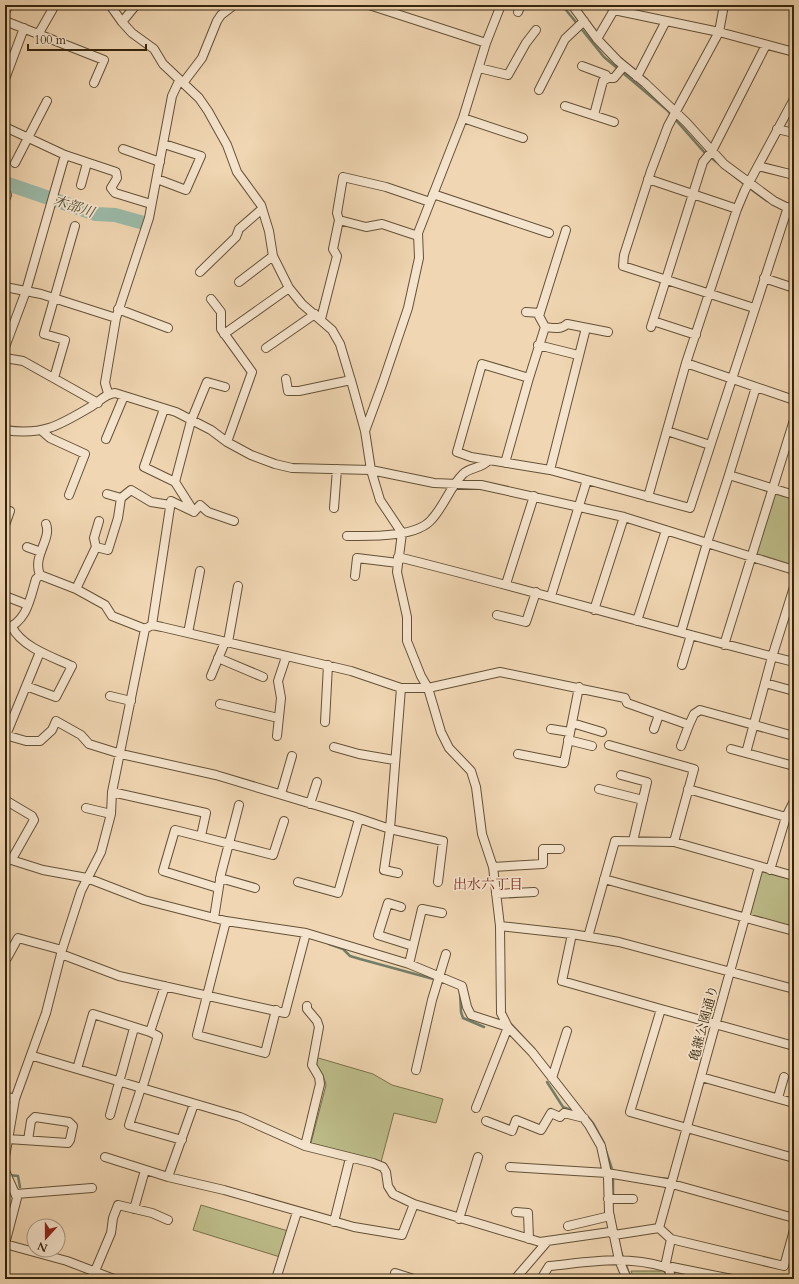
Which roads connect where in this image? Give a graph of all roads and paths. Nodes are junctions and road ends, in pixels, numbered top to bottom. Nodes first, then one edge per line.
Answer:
1 (9, 5) edge
2 (55, 5) edge
3 (110, 5) edge
4 (136, 5) edge
5 (234, 5) edge
6 (368, 5) edge
7 (501, 5) edge
8 (572, 5) edge
9 (724, 5) edge
10 (613, 7) edge
11 (5, 12) edge
12 (5, 21) edge
13 (584, 21) junction
14 (666, 21) junction
15 (122, 22) junction
16 (24, 28) junction
17 (536, 30) dead end
18 (719, 32) junction
19 (39, 33) junction
20 (597, 39) junction
21 (486, 44) junction
22 (766, 45) junction
23 (794, 52) edge
24 (582, 66) dead end
25 (624, 66) junction
26 (479, 68) junction
27 (637, 77) junction
28 (608, 78) junction
29 (5, 79) edge
30 (98, 80) dead end
31 (181, 82) junction
32 (539, 90) dead end
33 (794, 99) edge
34 (47, 101) dead end
35 (565, 106) dead end
36 (675, 112) junction
37 (594, 115) junction
38 (463, 118) junction
39 (614, 122) dead end
40 (5, 127) edge
41 (778, 129) junction
42 (794, 133) edge
43 (28, 138) junction
44 (523, 138) dead end
45 (164, 144) junction
46 (123, 149) dead end
47 (711, 151) junction
48 (65, 155) junction
49 (160, 162) junction
50 (15, 163) dead end
51 (87, 163) junction
52 (758, 166) junction
53 (794, 175) edge
54 (157, 179) junction
55 (648, 179) junction
56 (80, 185) dead end
57 (748, 185) junction
58 (694, 193) junction
59 (432, 198) junction
60 (151, 204) junction
61 (737, 208) junction
62 (262, 209) junction
63 (789, 210) edge
64 (340, 220) junction
65 (75, 226) dead end
66 (566, 230) dead end
67 (548, 233) dead end
68 (418, 236) junction
69 (273, 256) junction
70 (200, 272) dead end
71 (764, 278) junction
72 (666, 281) junction
73 (239, 282) dead end
74 (5, 286) edge
75 (289, 288) junction
76 (794, 288) edge
77 (26, 291) junction
78 (710, 294) junction
79 (54, 298) junction
80 (211, 299) dead end
81 (754, 308) junction
82 (118, 309) junction
83 (526, 312) dead end
84 (540, 313) junction
85 (318, 317) junction
86 (116, 318) junction
87 (545, 327) junction
88 (168, 328) dead end
89 (586, 328) junction
90 (608, 332) dead end
91 (224, 334) junction
92 (696, 336) junction
93 (538, 344) junction
94 (5, 347) edge
95 (266, 348) dead end
96 (578, 355) junction
97 (5, 358) edge
98 (686, 363) junction
99 (54, 378) junction
100 (529, 378) junction
101 (731, 378) junction
102 (286, 380) dead end
103 (351, 380) junction
104 (225, 387) dead end
105 (756, 387) junction
106 (108, 394) junction
107 (124, 396) junction
108 (794, 400) edge
109 (98, 403) junction
110 (164, 409) junction
111 (191, 420) junction
112 (794, 420) edge
113 (5, 430) edge
114 (42, 431) junction
115 (364, 431) junction
116 (667, 431) junction
117 (106, 439) dead end
118 (227, 442) junction
119 (710, 445) junction
120 (489, 460) junction
121 (505, 463) junction
122 (337, 469) junction
123 (371, 470) junction
124 (550, 470) junction
125 (729, 475) junction
126 (587, 480) junction
127 (175, 482) junction
128 (455, 484) junction
129 (773, 489) junction
130 (107, 494) dead end
131 (69, 495) dead end
132 (794, 495) edge
133 (534, 496) junction
134 (648, 497) junction
135 (121, 498) junction
136 (170, 505) junction
137 (334, 508) dead end
138 (579, 508) junction
139 (10, 511) dead end
140 (194, 512) junction
141 (624, 518) junction
142 (99, 521) dead end
143 (234, 522) dead end
144 (46, 524) dead end
145 (5, 525) edge
146 (666, 530) junction
147 (402, 533) junction
148 (347, 536) dead end
149 (707, 543) junction
150 (27, 547) dead end
151 (96, 547) junction
152 (41, 552) junction
153 (751, 557) junction
154 (398, 560) junction
155 (794, 570) edge
156 (200, 571) dead end
157 (40, 575) junction
158 (355, 576) dead end
159 (506, 584) junction
160 (238, 586) dead end
161 (794, 587) edge
162 (76, 589) junction
163 (536, 592) junction
164 (5, 596) edge
165 (551, 596) junction
166 (28, 605) junction
167 (594, 610) junction
168 (497, 615) dead end
169 (636, 621) junction
170 (149, 627) junction
171 (9, 628) edge
172 (681, 632) junction
173 (188, 633) junction
174 (691, 635) junction
175 (226, 642) junction
176 (724, 644) junction
177 (40, 652) junction
178 (286, 656) junction
179 (772, 657) junction
180 (218, 658) junction
181 (794, 662) edge
182 (328, 665) junction
183 (682, 665) dead end
184 (211, 676) dead end
185 (263, 677) dead end
186 (765, 683) junction
187 (26, 686) junction
188 (579, 687) junction
189 (401, 688) junction
190 (428, 688) junction
191 (794, 691) edge
192 (110, 696) dead end
193 (131, 702) junction
194 (220, 704) dead end
195 (659, 715) junction
196 (278, 718) junction
197 (325, 722) dead end
198 (572, 723) junction
199 (753, 725) junction
200 (689, 726) junction
201 (551, 729) dead end
202 (654, 729) dead end
203 (602, 732) dead end
204 (6, 735) edge
205 (277, 736) dead end
206 (569, 736) junction
207 (794, 736) edge
208 (609, 745) dead end
209 (592, 746) dead end
210 (681, 746) dead end
211 (334, 747) dead end
212 (731, 749) dead end
213 (746, 753) junction
214 (121, 754) junction
215 (518, 754) dead end
216 (292, 756) dead end
217 (394, 760) junction
218 (794, 766) edge
219 (621, 775) dead end
220 (318, 782) dead end
221 (599, 789) dead end
222 (688, 789) junction
223 (112, 792) junction
224 (281, 794) junction
225 (5, 800) edge
226 (643, 800) junction
227 (794, 801) edge
228 (310, 804) junction
229 (239, 805) dead end
230 (86, 808) dead end
231 (111, 814) junction
232 (786, 817) junction
233 (359, 819) junction
234 (284, 820) dead end
235 (390, 829) junction
236 (201, 836) junction
237 (633, 841) junction
238 (674, 842) junction
239 (229, 843) junction
240 (560, 849) dead end
241 (8, 858) edge
242 (493, 867) junction
243 (759, 867) junction
244 (770, 870) junction
245 (398, 872) dead end
246 (794, 876) edge
247 (87, 878) junction
248 (220, 878) junction
249 (604, 879) junction
250 (298, 882) dead end
251 (438, 882) dead end
252 (218, 888) junction
253 (255, 888) dead end
254 (534, 892) dead end
255 (496, 894) junction
256 (401, 907) dead end
257 (442, 913) dead end
258 (214, 918) junction
259 (745, 918) junction
260 (226, 921) junction
261 (500, 926) junction
262 (794, 931) edge
263 (306, 933) junction
264 (572, 934) junction
265 (588, 937) junction
266 (413, 946) junction
267 (61, 952) junction
268 (446, 954) dead end
269 (7, 958) dead end
270 (409, 964) junction
271 (730, 972) junction
272 (440, 976) junction
273 (165, 986) junction
274 (794, 989) edge
275 (206, 996) junction
276 (307, 1006) dead end
277 (661, 1009) junction
278 (276, 1010) junction
279 (715, 1025) junction
280 (508, 1027) junction
281 (134, 1028) junction
282 (567, 1031) dead end
283 (150, 1032) junction
284 (794, 1046) edge
285 (33, 1056) junction
286 (77, 1069) junction
287 (416, 1070) dead end
288 (701, 1077) junction
289 (784, 1077) dead end
290 (552, 1078) junction
291 (120, 1082) junction
292 (141, 1089) junction
293 (5, 1096) edge
294 (778, 1098) junction
295 (15, 1099) junction
296 (794, 1103) edge
297 (194, 1104) junction
298 (476, 1108) dead end
299 (110, 1115) dead end
300 (584, 1118) junction
301 (486, 1121) dead end
302 (686, 1128) junction
303 (8, 1139) junction
304 (28, 1140) junction
305 (182, 1140) junction
306 (305, 1146) junction
307 (5, 1157) edge
308 (478, 1157) dead end
309 (105, 1158) dead end
310 (350, 1158) junction
311 (794, 1158) edge
312 (510, 1168) dead end
313 (145, 1170) junction
314 (5, 1171) edge
315 (607, 1174) junction
316 (168, 1177) junction
317 (672, 1184) junction
318 (92, 1188) dead end
319 (16, 1194) junction
320 (608, 1199) junction
321 (633, 1199) dead end
322 (414, 1204) junction
323 (134, 1209) junction
324 (297, 1212) junction
325 (516, 1212) dead end
326 (610, 1216) junction
327 (459, 1218) junction
328 (794, 1218) edge
329 (168, 1220) dead end
330 (334, 1222) junction
331 (568, 1226) dead end
332 (659, 1228) junction
333 (794, 1230) edge
334 (614, 1235) junction
335 (529, 1239) junction
336 (671, 1239) junction
337 (546, 1242) junction
338 (5, 1244) edge
339 (619, 1260) junction
340 (667, 1268) junction
341 (95, 1272) junction
342 (395, 1273) dead end
343 (104, 1277) edge
344 (114, 1279) edge
345 (276, 1279) edge
346 (414, 1279) edge
347 (515, 1279) edge
348 (541, 1279) edge
349 (627, 1279) edge
350 (671, 1279) edge
351 (732, 1279) edge

1 - 11 street
2 - 19 street
3 - 15 street
4 - 15 street
5 - 31 street
6 - 21 street
7 - 21 street
8 - 13 street
9 - 18 street
10 - 14 street
10 - 20 street
12 - 16 street
13 - 20 street
13 - 32 street
14 - 18 street
14 - 27 street
15 - 31 street
16 - 19 street
16 - 29 street
17 - 26 street
18 - 22 street
18 - 36 street
19 - 30 street
20 - 25 street
21 - 26 street
22 - 23 street
22 - 47 street
24 - 28 street
25 - 27 street
25 - 28 street
26 - 38 street
27 - 36 street
28 - 37 street
31 - 45 street
31 - 62 street
33 - 41 street
34 - 43 street
35 - 37 street
36 - 47 street
36 - 55 street
37 - 39 street
38 - 44 street
38 - 59 street
40 - 43 street
41 - 42 street
41 - 52 street
43 - 48 street
43 - 50 street
45 - 49 street
45 - 54 street
46 - 49 street
47 - 57 street
47 - 58 street
48 - 51 street
48 - 77 street
49 - 54 street
51 - 56 street
51 - 60 street
52 - 53 street
52 - 57 street
54 - 60 street
55 - 58 street
55 - 72 street
57 - 61 street
57 - 63 street
58 - 61 street
58 - 72 street
59 - 64 street
59 - 67 street
59 - 68 street
60 - 82 street
61 - 78 street
62 - 69 street
62 - 70 street
63 - 71 street
64 - 68 street
64 - 85 street
65 - 79 street
66 - 84 street
68 - 115 street
69 - 73 street
69 - 75 street
71 - 76 street
71 - 81 street
72 - 78 street
72 - 92 street
74 - 77 street
75 - 85 street
75 - 91 street
77 - 79 street
77 - 94 street
78 - 81 street
78 - 92 street
79 - 86 street
79 - 99 street
80 - 91 street
81 - 101 street
82 - 86 street
82 - 88 street
83 - 84 street
84 - 87 street
85 - 95 street
85 - 103 street
86 - 106 street
87 - 89 street
87 - 93 street
89 - 90 street
89 - 96 street
91 - 118 street
92 - 98 street
93 - 96 street
93 - 100 street
96 - 124 street
97 - 99 street
98 - 101 street
98 - 116 street
99 - 109 street
100 - 120 street
100 - 121 street
101 - 105 street
101 - 119 street
102 - 103 street
103 - 115 street
104 - 111 street
105 - 108 street
105 - 125 street
106 - 107 street
106 - 109 street
107 - 110 street
107 - 117 street
109 - 114 street
110 - 111 street
110 - 127 street
111 - 118 street
111 - 127 street
112 - 129 street
113 - 114 street
114 - 131 street
115 - 123 street
116 - 119 street
116 - 134 street
118 - 122 street
119 - 134 street
120 - 121 street
120 - 128 street
121 - 124 street
122 - 123 street
122 - 137 street
123 - 128 street
123 - 147 street
124 - 126 street
125 - 129 street
125 - 149 street
126 - 134 street
126 - 138 street
127 - 140 street
128 - 133 street
128 - 147 street
129 - 132 street
129 - 153 street
130 - 135 street
133 - 138 street
133 - 159 street
135 - 136 street
135 - 151 street
136 - 140 street
136 - 170 street
138 - 141 street
138 - 165 street
139 - 145 street
140 - 143 street
141 - 146 street
141 - 167 street
142 - 151 street
144 - 152 street
146 - 149 street
146 - 169 street
147 - 148 street
147 - 154 street
149 - 153 street
149 - 172 street
150 - 152 street
151 - 162 street
152 - 157 street
153 - 155 street
153 - 176 street
154 - 158 street
154 - 159 street
154 - 190 street
156 - 173 street
157 - 162 street
157 - 166 street
159 - 163 street
160 - 175 street
161 - 179 street
162 - 170 street
163 - 165 street
163 - 168 street
164 - 166 street
165 - 167 street
166 - 171 street
167 - 169 street
169 - 172 street
170 - 173 street
170 - 193 street
171 - 177 street
172 - 174 street
173 - 175 street
174 - 176 street
174 - 183 street
175 - 178 street
175 - 180 street
176 - 179 street
177 - 187 street
177 - 187 street
178 - 182 street
178 - 196 street
179 - 181 street
179 - 186 street
180 - 184 street
180 - 185 street
182 - 189 street
182 - 197 street
186 - 191 street
186 - 199 street
187 - 204 street
188 - 190 street
188 - 195 street
188 - 198 street
189 - 190 street
189 - 217 street
190 - 242 street
192 - 193 street
193 - 214 street
194 - 196 street
195 - 200 street
195 - 202 street
196 - 205 street
198 - 203 street
198 - 206 street
199 - 200 street
199 - 207 street
199 - 213 street
200 - 210 street
201 - 206 street
204 - 214 street
206 - 209 street
206 - 215 street
208 - 222 street
211 - 217 street
212 - 213 street
213 - 218 street
214 - 223 street
214 - 224 street
216 - 224 street
217 - 235 street
219 - 226 street
220 - 228 street
221 - 226 street
222 - 232 street
222 - 238 street
223 - 231 street
223 - 236 street
224 - 228 street
225 - 241 street
226 - 237 street
227 - 232 street
228 - 233 street
229 - 239 street
230 - 231 street
231 - 247 street
232 - 244 street
233 - 235 street
233 - 250 street
234 - 239 street
235 - 245 street
235 - 251 street
236 - 239 street
236 - 252 street
237 - 238 street
237 - 249 street
238 - 243 street
239 - 248 street
240 - 242 street
241 - 247 street
242 - 255 street
243 - 244 street
243 - 259 street, 亀継公園通り
244 - 246 street
247 - 258 street
247 - 267 street
248 - 252 street
248 - 253 street
249 - 259 street
249 - 265 street
252 - 258 street
254 - 255 street
255 - 261 street
256 - 266 street
257 - 266 street
258 - 260 street
259 - 262 street
259 - 271 street, 亀継公園通り
260 - 263 street
260 - 275 street
261 - 264 street
261 - 280 street
263 - 270 street
263 - 278 street
264 - 265 street
264 - 277 street
265 - 271 street
266 - 270 street
267 - 269 street
267 - 273 street
267 - 285 street
268 - 272 street
270 - 272 street
271 - 274 street
271 - 279 street, 亀継公園通り
272 - 280 street
272 - 287 street
273 - 275 street
273 - 283 street
275 - 278 street
275 - 278 street
276 - 306 street
277 - 279 street
277 - 302 street
279 - 284 street
279 - 288 street, 亀継公園通り
280 - 290 street
280 - 298 street
281 - 283 street
281 - 286 street
281 - 291 street
282 - 290 street
283 - 292 street
285 - 286 street
285 - 295 street
286 - 291 street
288 - 294 street
288 - 302 street, 亀継公園通り
289 - 294 street
290 - 300 street
291 - 292 street
291 - 299 street
292 - 297 street
292 - 305 street
293 - 295 street
294 - 296 street
295 - 303 street
297 - 305 street
297 - 306 street
300 - 301 street
300 - 315 street
302 - 311 street
302 - 317 street, 亀継公園通り
303 - 304 street
303 - 307 street
304 - 304 street
305 - 316 street
306 - 310 street
308 - 327 street
309 - 313 street
310 - 322 street
310 - 330 street
312 - 315 street
313 - 316 street
313 - 323 street
314 - 319 street
315 - 317 street
315 - 320 street
316 - 324 street
317 - 328 street
317 - 332 street, 亀継公園通り
318 - 319 street
319 - 338 street
320 - 321 street
320 - 326 street
322 - 327 street
322 - 330 street
323 - 329 street
323 - 341 street
324 - 330 street
324 - 345 street
325 - 335 street
326 - 331 street
326 - 334 street
327 - 335 street
332 - 334 street
332 - 336 street
333 - 336 street
334 - 337 street
334 - 339 street
335 - 337 street
336 - 340 street
337 - 347 street
338 - 341 street
339 - 340 street
339 - 348 street
339 - 349 street
340 - 350 street
340 - 351 street
341 - 343 street
342 - 346 street
343 - 344 street

